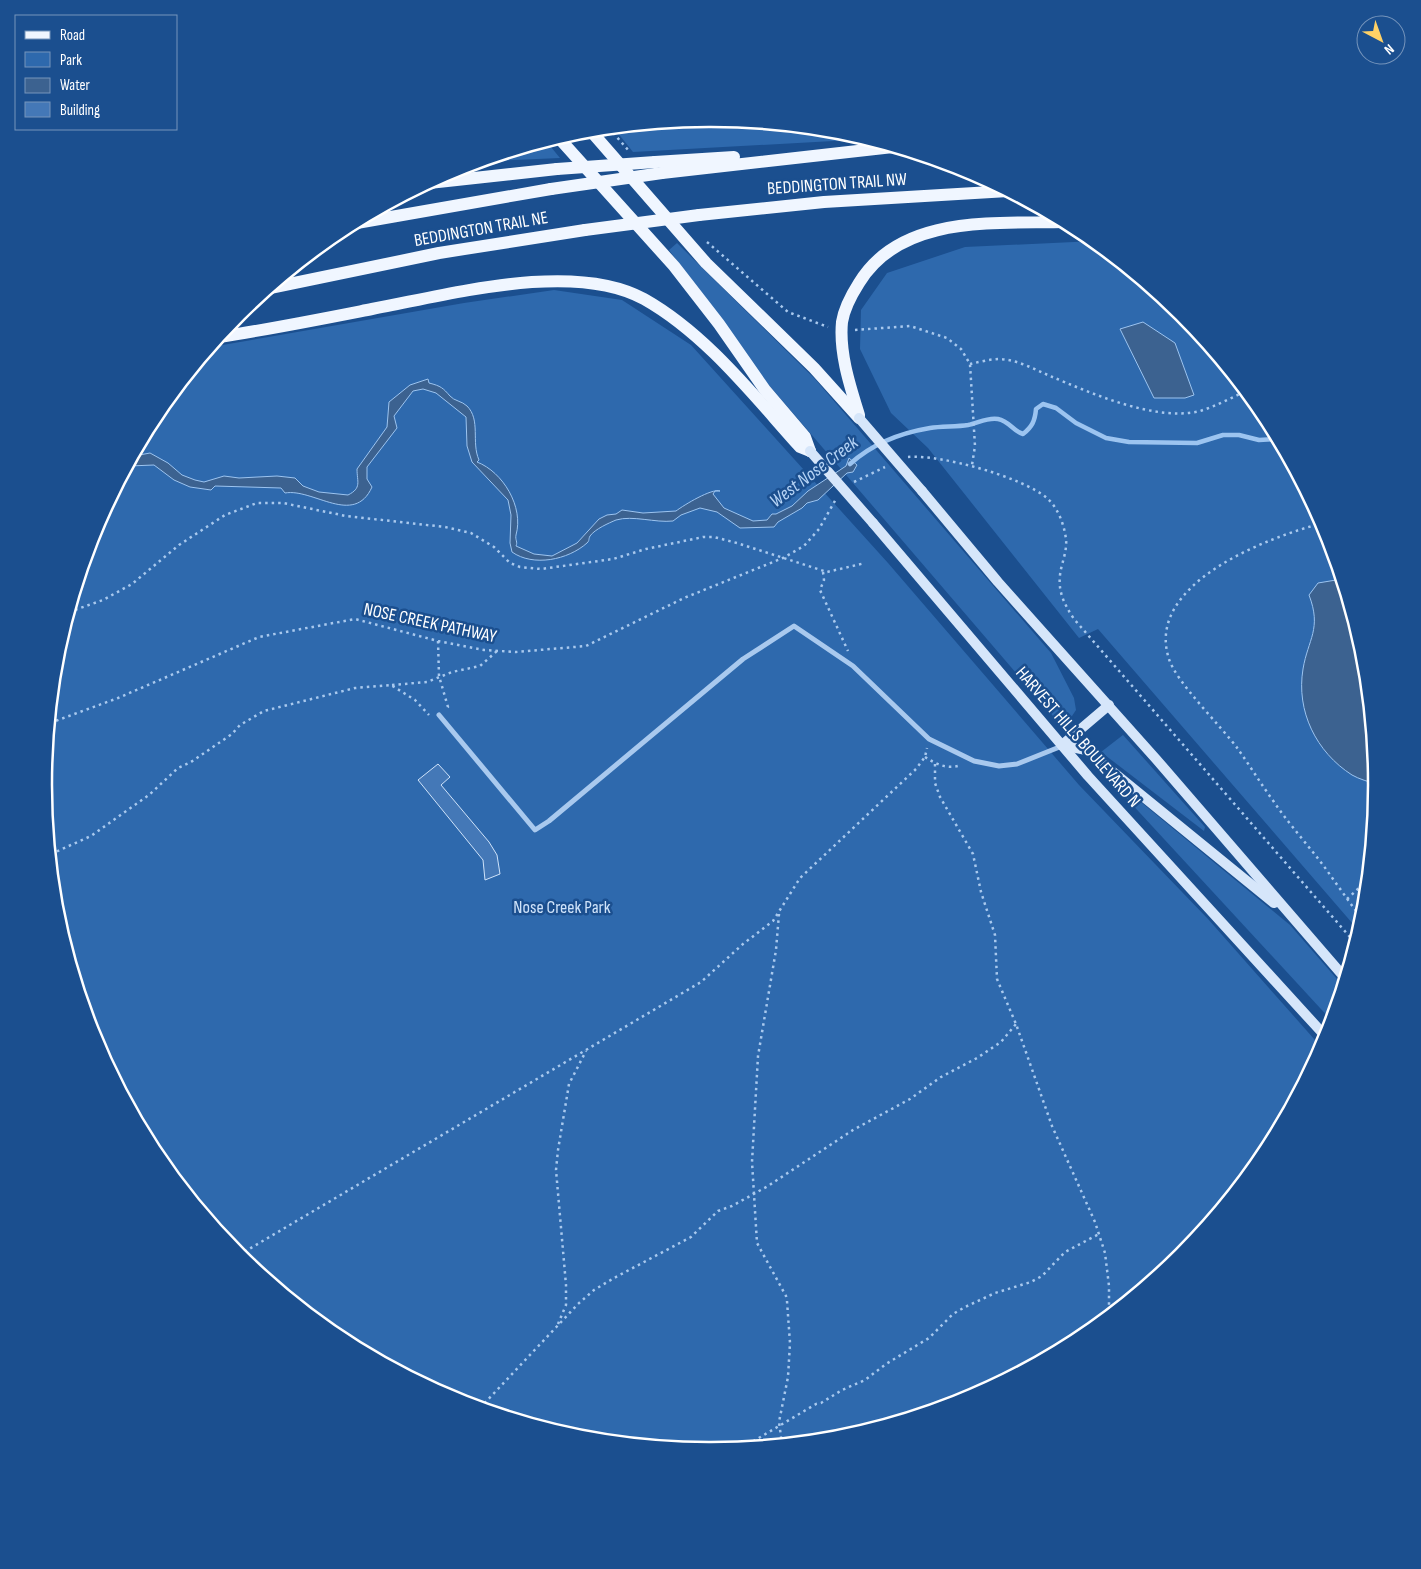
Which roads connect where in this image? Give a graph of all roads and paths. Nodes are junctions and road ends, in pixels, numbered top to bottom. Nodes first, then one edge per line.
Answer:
1 (613, 134) edge
2 (596, 137) edge
3 (564, 143) edge
4 (873, 147) edge
5 (876, 148) edge
6 (632, 155) dead end
7 (662, 173) joint
8 (453, 180) edge
9 (996, 192) edge
10 (699, 215) joint
11 (373, 220) edge
12 (1052, 223) edge
13 (700, 236) dead end
14 (282, 286) edge
15 (836, 330) dead end
16 (854, 330) dead end
17 (231, 335) edge
18 (970, 364) junction
19 (1240, 394) edge
20 (859, 418) junction
21 (810, 451) junction
22 (906, 457) dead end
23 (891, 464) dead end
24 (972, 465) junction
25 (849, 486) dead end
26 (837, 498) dead end
27 (1315, 526) edge
28 (783, 558) junction
29 (865, 563) dead end
30 (823, 572) junction
31 (76, 609) edge
32 (438, 641) junction
33 (497, 651) junction
34 (856, 670) junction
35 (440, 678) junction
36 (391, 685) junction
37 (1109, 705) junction
38 (439, 715) junction
39 (56, 721) edge
40 (929, 739) junction
41 (1062, 746) junction
42 (925, 757) junction
43 (974, 761) junction
44 (935, 764) junction
45 (56, 851) edge
46 (1360, 887) edge
47 (1347, 899) junction
48 (1356, 911) edge
49 (779, 914) junction
50 (1298, 924) junction
51 (1350, 937) edge
52 (1341, 973) edge
53 (1016, 1024) junction
54 (1320, 1031) edge
55 (587, 1050) junction
56 (754, 1194) junction
57 (1099, 1234) junction
58 (246, 1251) edge
59 (1109, 1308) edge
60 (556, 1328) junction
61 (485, 1402) edge
62 (780, 1427) junction
63 (781, 1438) edge
64 (755, 1441) edge

1 - 6 path
2 - 20 main road
3 - 21 main road
4 - 8 main road, bridge
5 - 7 main road, BEDDINGTON TRAIL NW
7 - 11 main road, BEDDINGTON TRAIL NE, bridge
9 - 10 main road, BEDDINGTON TRAIL NW
10 - 14 main road, BEDDINGTON TRAIL NE, bridge
12 - 20 main road
13 - 15 path
16 - 18 path
17 - 21 main road
18 - 19 path
18 - 24 path
20 - 37 main road, bridge
21 - 41 main road, HARVEST HILLS BOULEVARD N, bridge
22 - 24 path
23 - 25 path
24 - 51 path
26 - 28 path, NOSE CREEK PATHWAY
27 - 47 path
28 - 30 path
28 - 31 path
28 - 33 path, NOSE CREEK PATHWAY
29 - 30 path
30 - 34 path
32 - 33 path, NOSE CREEK PATHWAY
32 - 35 path
32 - 39 path, NOSE CREEK PATHWAY
33 - 35 path
34 - 38 street
34 - 40 street
35 - 36 path
35 - 38 path
36 - 38 path
36 - 45 path
37 - 41 main road
37 - 50 main road
40 - 42 path
40 - 43 street
41 - 43 street
41 - 50 main road
41 - 54 main road, HARVEST HILLS BOULEVARD N
42 - 44 path
42 - 49 path
43 - 44 path
44 - 53 path
46 - 47 path
47 - 48 path
49 - 55 path
49 - 56 path
50 - 52 main road
53 - 56 path
53 - 57 path
55 - 58 path
55 - 60 path
56 - 60 path
56 - 62 path
57 - 59 path
57 - 62 path
60 - 61 path
62 - 63 path
62 - 64 path

